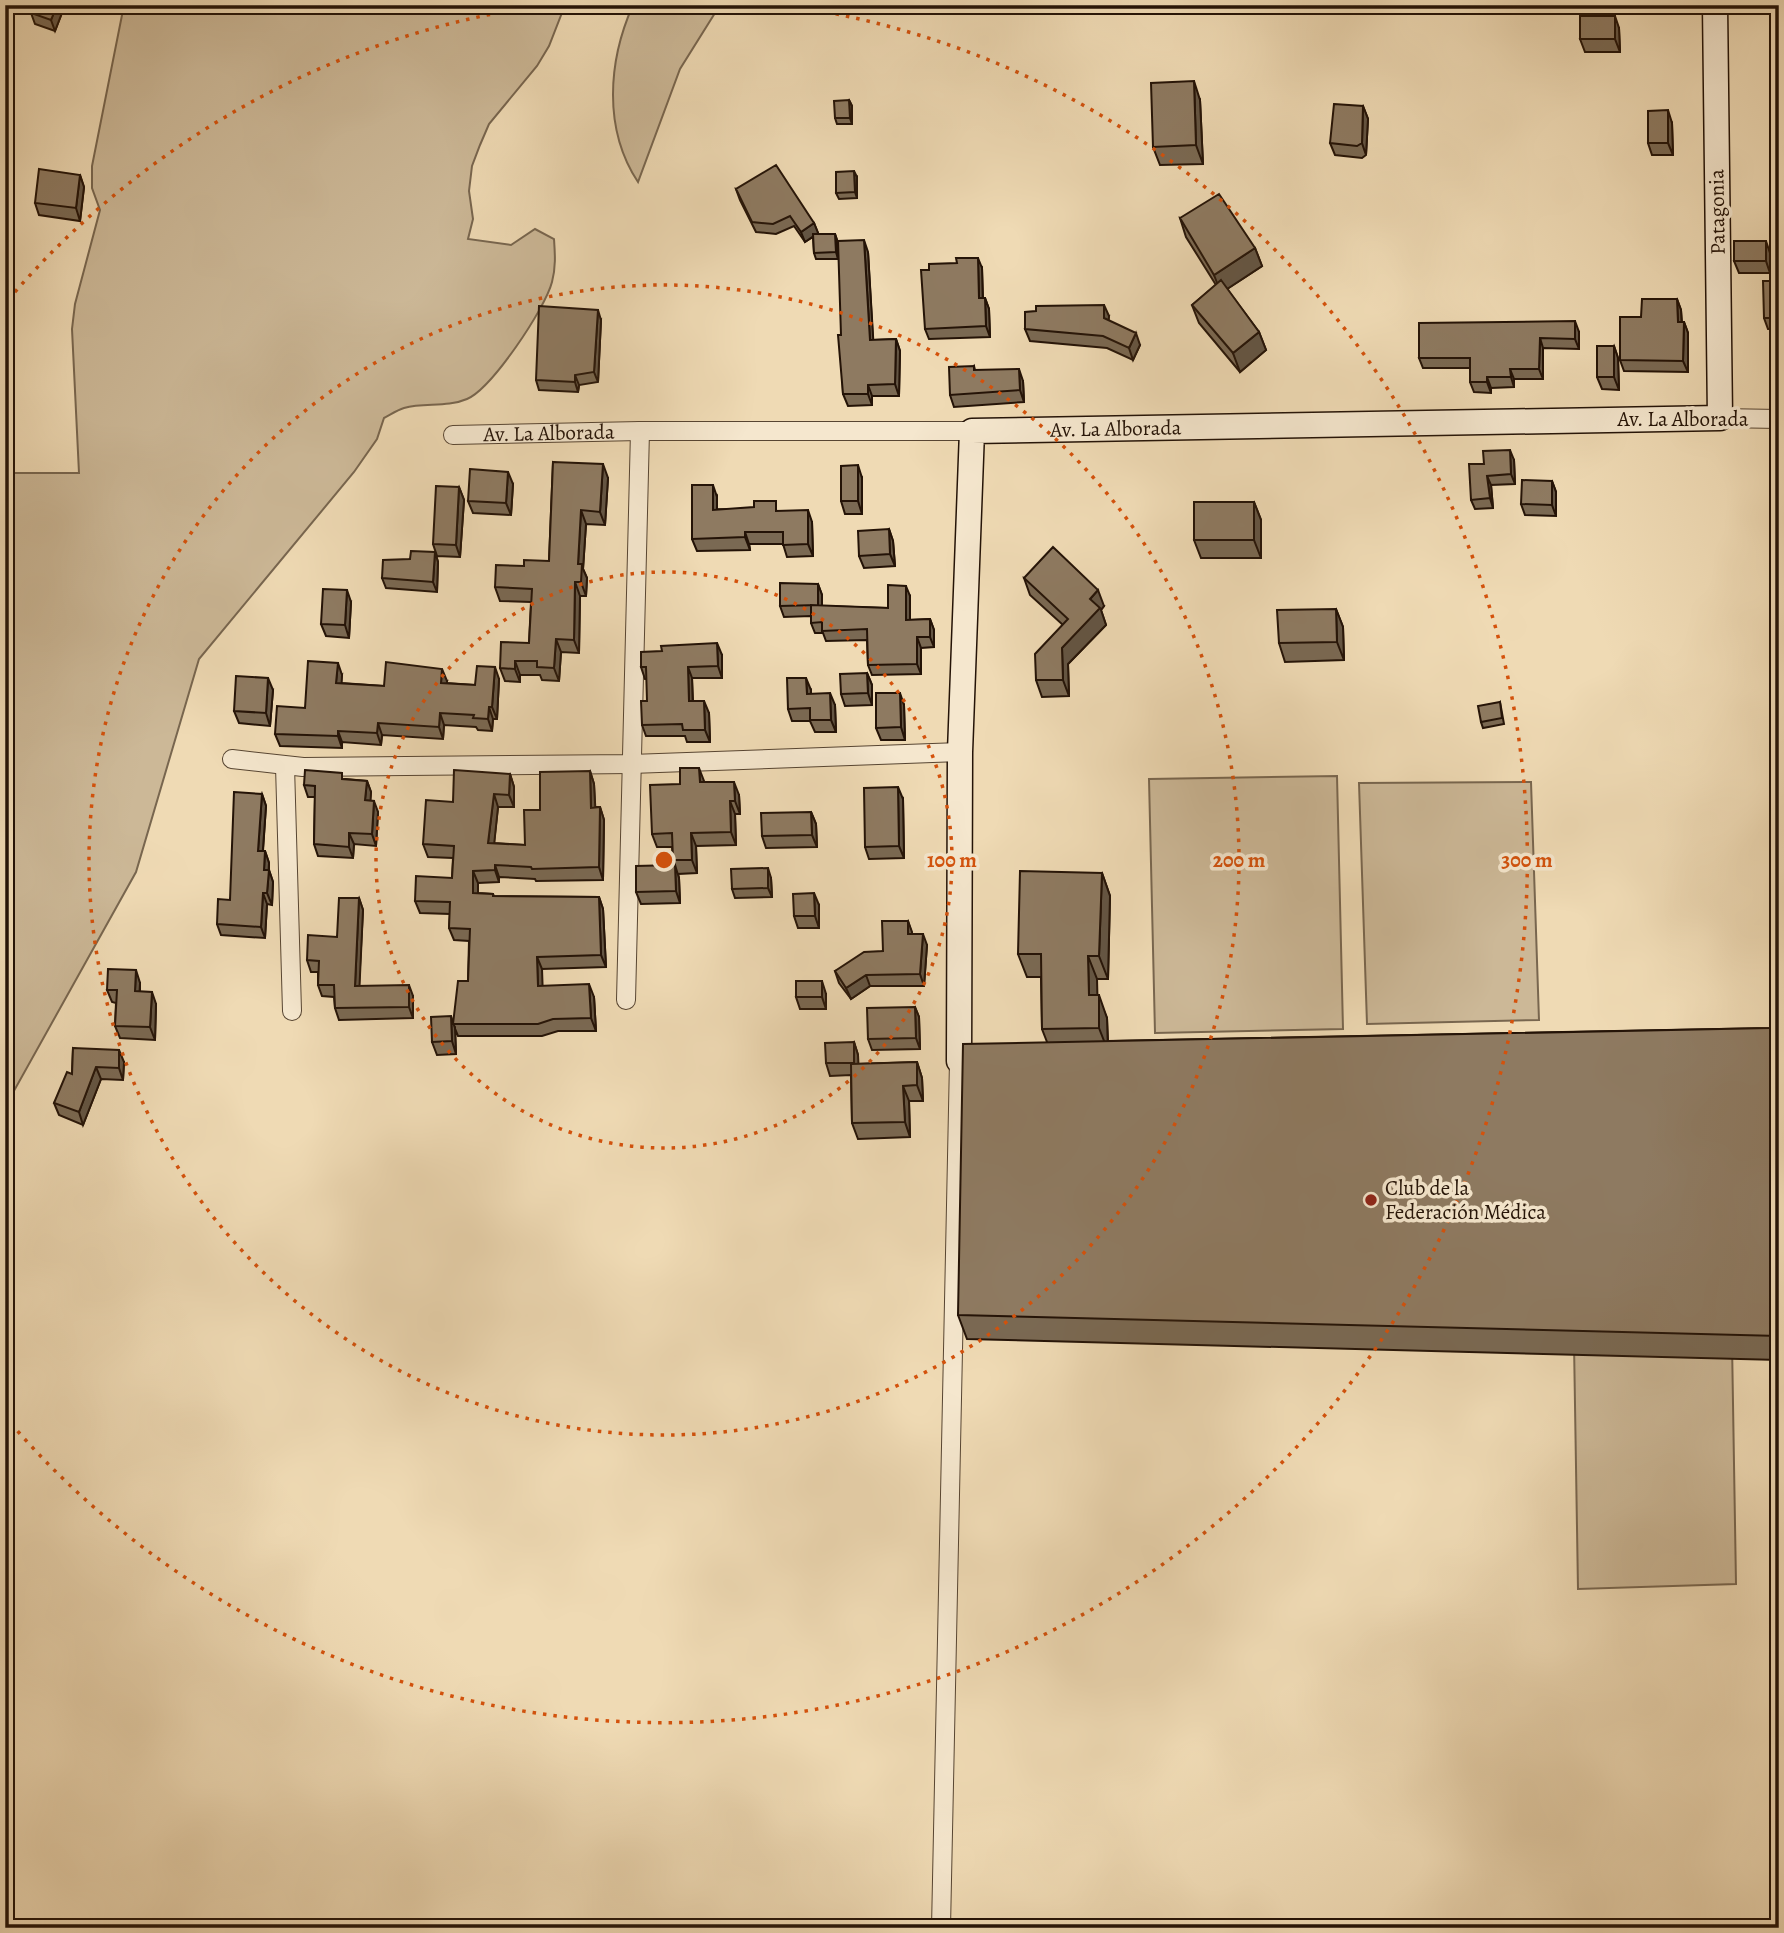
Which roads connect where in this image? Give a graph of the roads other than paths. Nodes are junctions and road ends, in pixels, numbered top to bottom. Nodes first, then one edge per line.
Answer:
1 (1715, 5) edge
2 (1720, 418) junction
3 (1779, 419) edge
4 (640, 431) junction
5 (972, 431) junction
6 (453, 435) dead end
7 (960, 752) junction
8 (232, 759) dead end
9 (631, 764) junction
10 (285, 766) junction
11 (626, 1000) dead end
12 (292, 1011) dead end
13 (959, 1061) joint
14 (942, 1928) edge

1 - 2 main road, Patagonia
2 - 3 street, Av. La Alborada
2 - 5 main road, Av. La Alborada
4 - 5 street, Av. La Alborada
4 - 6 street, Av. La Alborada
4 - 9 street
5 - 7 main road
7 - 9 street
7 - 13 main road
8 - 10 street
9 - 10 street
9 - 11 street
10 - 12 street
13 - 14 street

